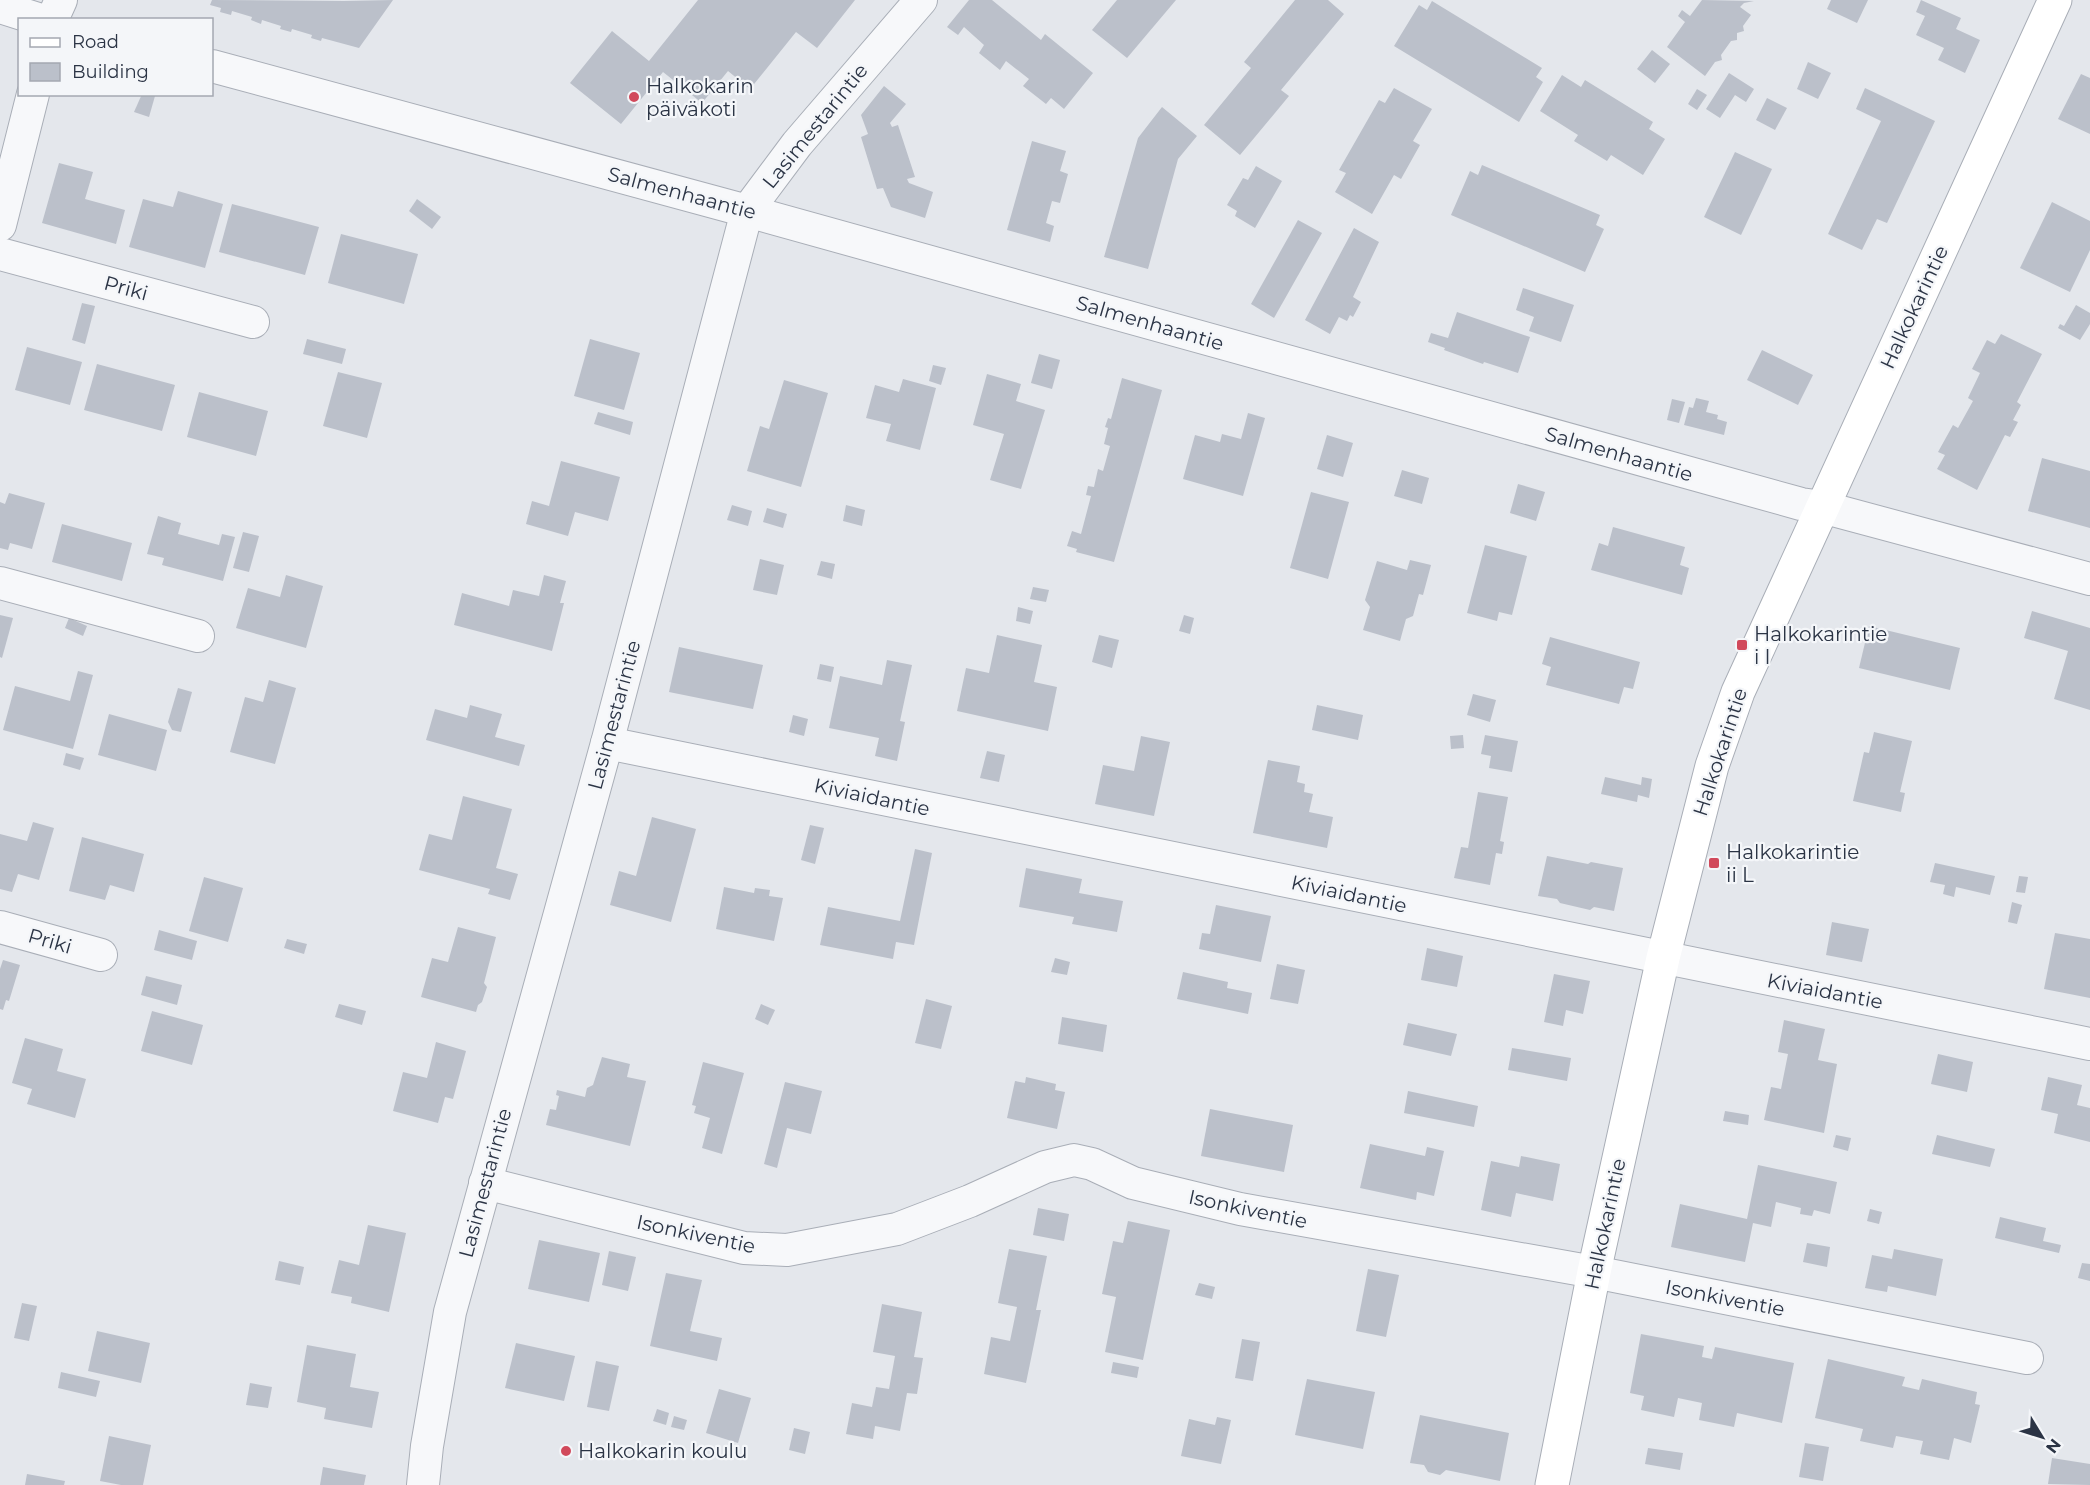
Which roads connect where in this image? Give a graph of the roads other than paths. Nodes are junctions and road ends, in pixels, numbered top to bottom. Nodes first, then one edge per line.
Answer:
1 (61, 0) edge
2 (921, 0) edge
3 (2055, 0) edge
4 (0, 7) edge
5 (35, 18) edge
6 (53, 18) edge
7 (213, 66) edge
8 (32, 96) edge
9 (747, 211) junction
10 (0, 225) edge
11 (0, 254) edge
12 (253, 322) dead end
13 (1822, 507) junction
14 (2090, 579) edge
15 (0, 583) edge
16 (198, 636) dead end
17 (608, 743) junction
18 (0, 927) edge
19 (101, 956) dead end
20 (1663, 958) junction
21 (2090, 1044) edge
22 (485, 1183) junction
23 (1594, 1272) junction
24 (2027, 1358) dead end
25 (423, 1485) edge
26 (1552, 1485) edge

1 - 6 street
2 - 9 street, Lasimestarintie
3 - 13 street, Halkokarintie
4 - 5 street
7 - 9 street, Salmenhaantie
8 - 10 street
9 - 13 street, Salmenhaantie
9 - 17 street, Lasimestarintie
11 - 12 street, Priki
13 - 14 street, Salmenhaantie
13 - 20 street, Halkokarintie
15 - 16 street
17 - 20 street, Kiviaidantie
17 - 22 street, Lasimestarintie
18 - 19 street, Priki
20 - 21 street, Kiviaidantie
20 - 23 street, Halkokarintie
22 - 23 street, Isonkiventie
22 - 25 street, Lasimestarintie
23 - 24 street, Isonkiventie
23 - 26 street, Halkokarintie

